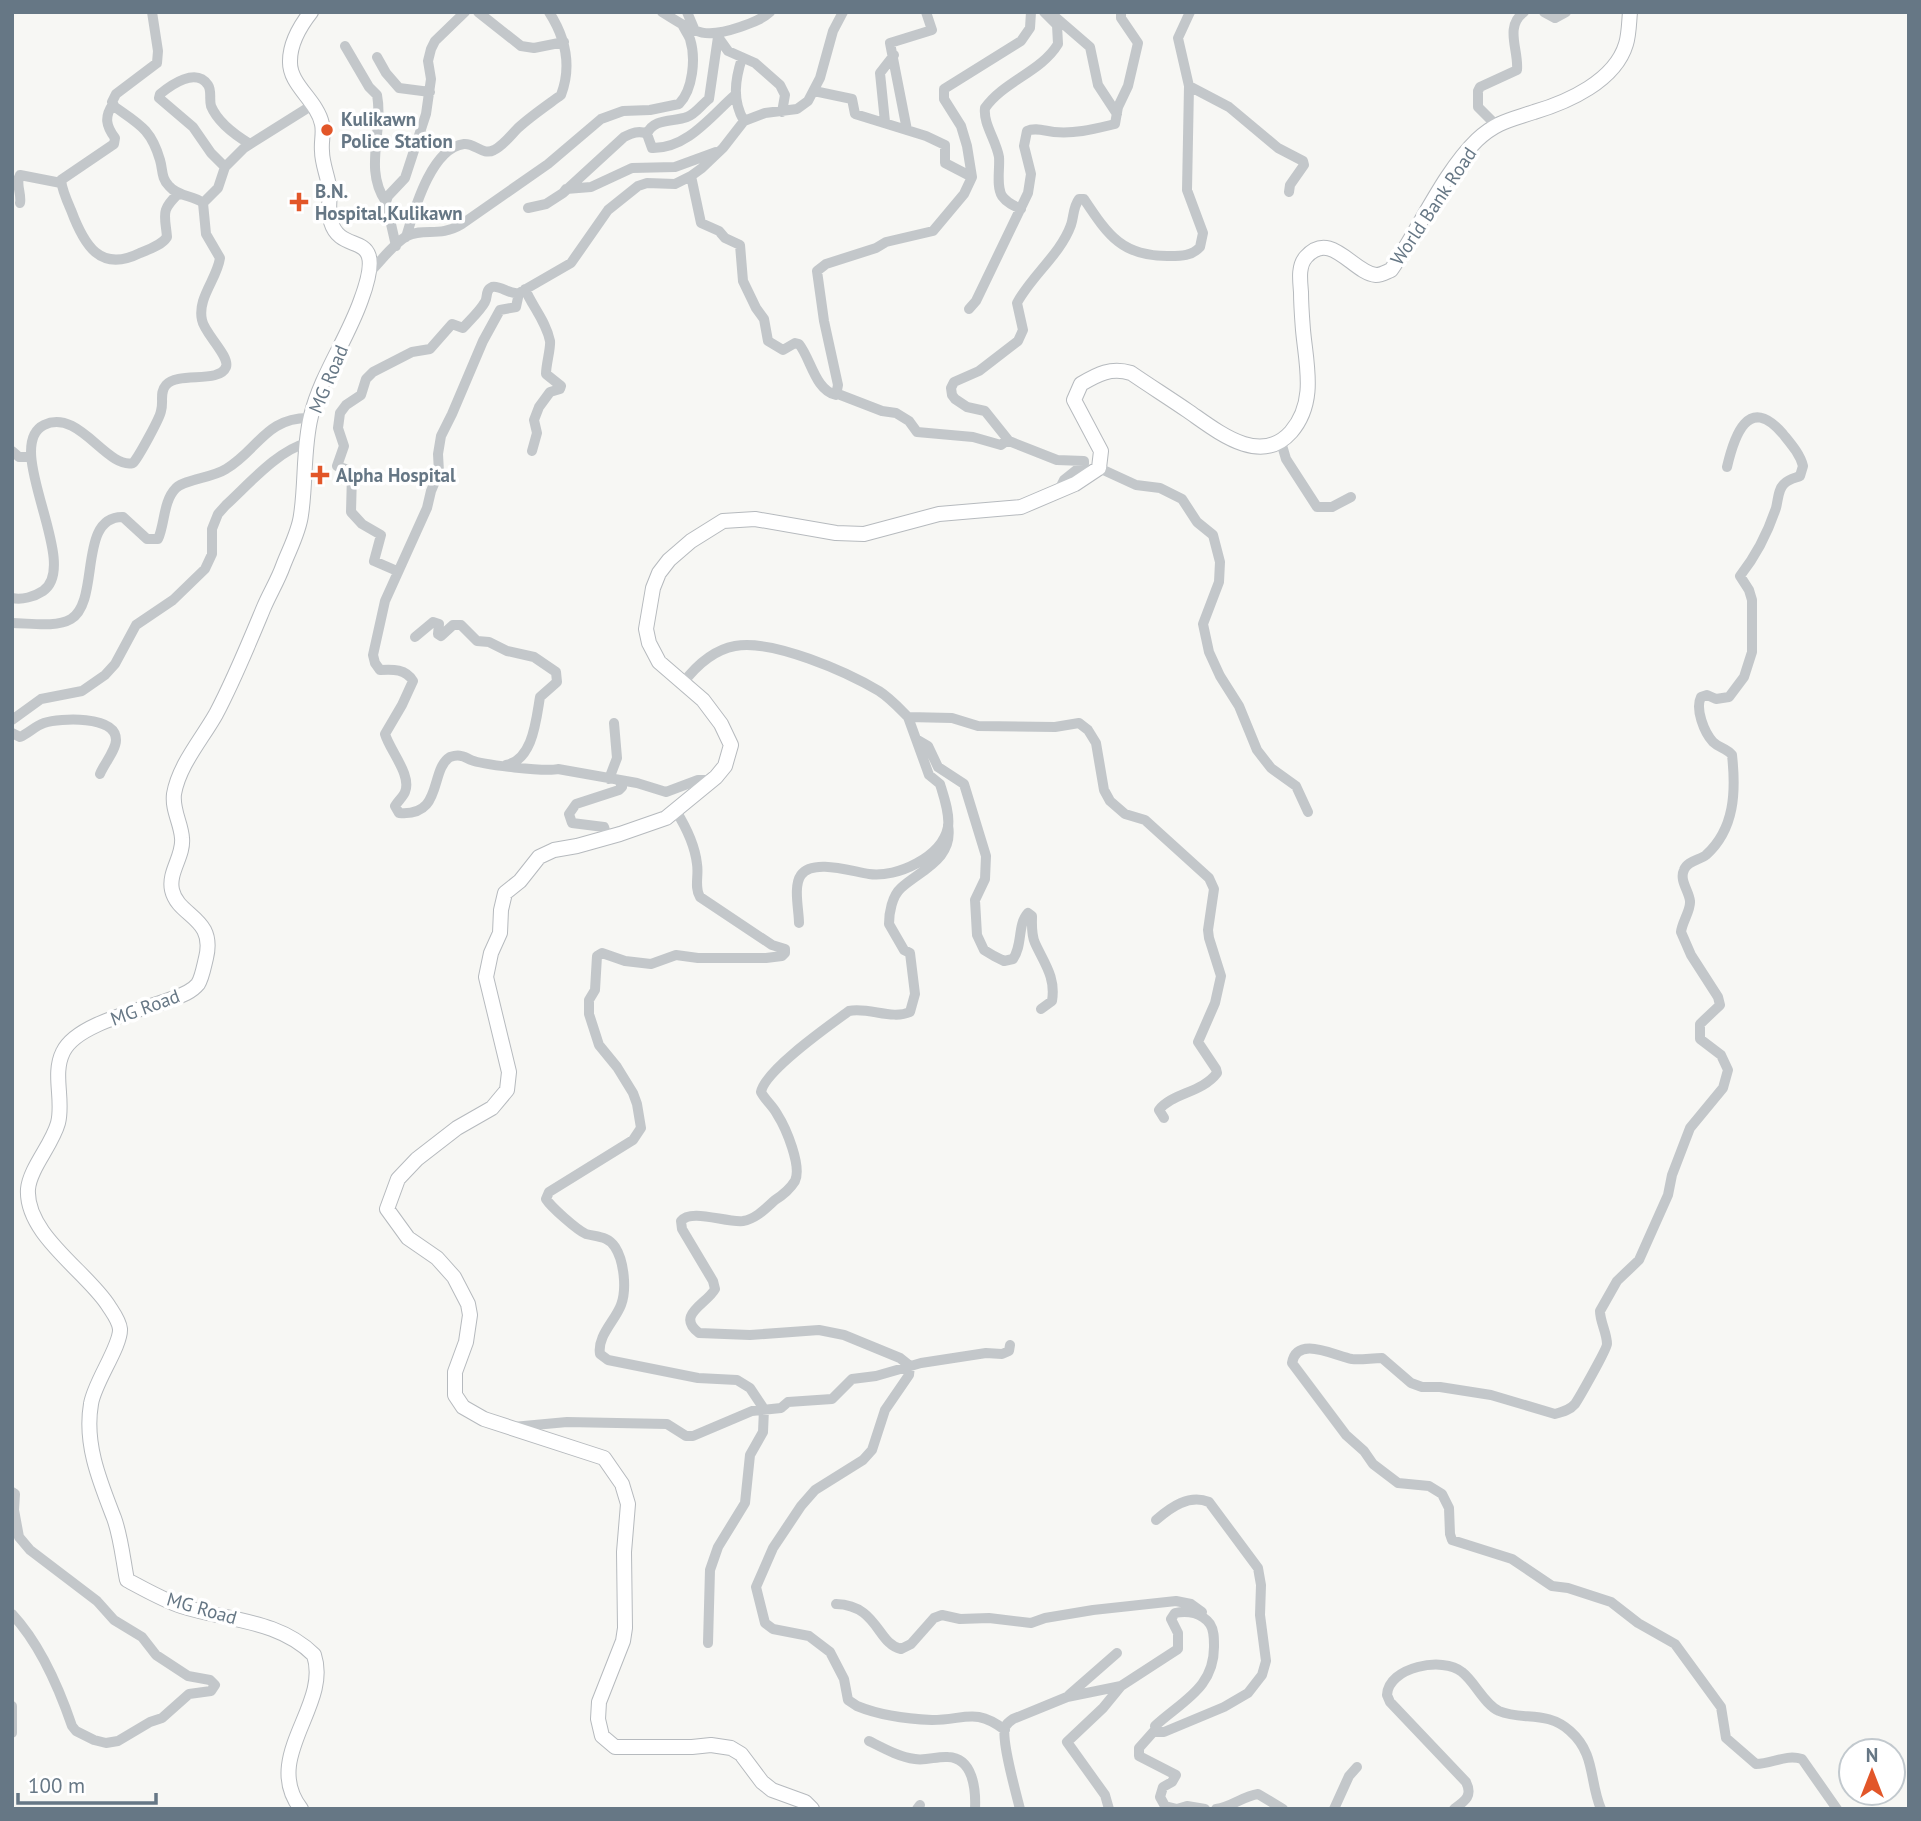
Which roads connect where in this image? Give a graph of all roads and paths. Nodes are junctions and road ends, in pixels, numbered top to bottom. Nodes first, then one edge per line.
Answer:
1 (152, 12) edge
2 (312, 12) edge
3 (465, 12) edge
4 (478, 12) edge
5 (549, 12) edge
6 (662, 12) edge
7 (687, 12) edge
8 (770, 12) edge
9 (844, 12) edge
10 (926, 12) edge
11 (1031, 12) edge
12 (1121, 12) edge
13 (1190, 12) edge
14 (1524, 12) edge
15 (1544, 12) edge
16 (1566, 12) edge
17 (1630, 12) edge
18 (1045, 13) edge
19 (682, 24) junction
20 (695, 31) junction
21 (718, 36) junction
22 (564, 42) junction
23 (345, 46) dead end
24 (894, 55) junction
25 (377, 57) dead end
26 (742, 58) junction
27 (1189, 86) junction
28 (814, 91) junction
29 (430, 92) junction
30 (736, 95) junction
31 (113, 104) junction
32 (314, 104) junction
33 (782, 112) junction
34 (1117, 114) junction
35 (744, 121) junction
36 (886, 122) junction
37 (1495, 124) junction
38 (907, 130) junction
39 (648, 134) junction
40 (250, 144) junction
41 (719, 152) junction
42 (225, 167) junction
43 (691, 176) junction
44 (972, 177) junction
45 (61, 183) junction
46 (563, 192) junction
47 (1289, 192) dead end
48 (179, 193) junction
49 (386, 202) junction
50 (20, 203) dead end
51 (203, 203) junction
52 (528, 208) dead end
53 (1021, 209) junction
54 (406, 237) junction
55 (396, 246) junction
56 (370, 272) junction
57 (522, 291) junction
58 (969, 309) dead end
59 (838, 394) junction
60 (310, 418) junction
61 (1008, 440) junction
62 (1281, 442) junction
63 (307, 443) junction
64 (12, 451) edge
65 (532, 451) dead end
66 (31, 457) junction
67 (1727, 467) dead end
68 (1099, 468) junction
69 (1058, 492) junction
70 (1351, 497) dead end
71 (397, 571) junction
72 (12, 598) edge
73 (12, 623) edge
74 (415, 637) dead end
75 (682, 683) junction
76 (908, 717) junction
77 (12, 720) edge
78 (614, 723) dead end
79 (12, 733) edge
80 (916, 739) junction
81 (503, 765) junction
82 (100, 774) dead end
83 (614, 779) junction
84 (713, 780) junction
85 (676, 811) junction
86 (1308, 812) dead end
87 (948, 825) junction
88 (607, 837) junction
89 (799, 923) dead end
90 (1041, 1009) dead end
91 (1164, 1118) dead end
92 (1010, 1345) dead end
93 (910, 1366) junction
94 (764, 1409) junction
95 (510, 1427) junction
96 (12, 1492) edge
97 (1156, 1520) dead end
98 (835, 1604) dead end
99 (12, 1614) edge
100 (1207, 1621) junction
101 (708, 1643) dead end
102 (1117, 1653) dead end
103 (1121, 1686) junction
104 (1067, 1697) junction
105 (12, 1706) edge
106 (1005, 1730) junction
107 (1155, 1730) junction
108 (12, 1733) edge
109 (869, 1741) dead end
110 (1357, 1767) dead end
111 (301, 1809) edge
112 (813, 1809) edge
113 (975, 1809) edge
114 (1020, 1809) edge
115 (1109, 1809) edge
116 (1177, 1809) edge
117 (1205, 1809) edge
118 (1216, 1809) edge
119 (1283, 1809) edge
120 (1334, 1809) edge
121 (1454, 1809) edge
122 (1601, 1809) edge
123 (1837, 1809) edge

1 - 31 street
2 - 32 main road
3 - 29 street
4 - 22 street
5 - 22 street
6 - 19 street
7 - 20 street
8 - 21 street
9 - 28 street
10 - 24 street
11 - 44 street
12 - 34 street
13 - 27 street
14 - 37 street
15 - 16 street
17 - 37 main road, World Bank Road
18 - 34 street
18 - 53 street
19 - 20 street
19 - 54 street
20 - 21 street
21 - 26 street
21 - 39 street
22 - 54 street
23 - 49 street
24 - 36 street
24 - 38 street
25 - 29 street
26 - 30 street
26 - 33 street
27 - 47 street
27 - 61 street
28 - 33 street
28 - 36 street
29 - 49 street
30 - 35 street
30 - 39 street
31 - 45 street
31 - 48 street
32 - 40 street
32 - 56 main road
33 - 35 street
34 - 53 street
35 - 41 street
36 - 38 street
37 - 62 main road, World Bank Road
38 - 44 street
39 - 46 street
40 - 42 street
40 - 42 street
41 - 43 street
41 - 46 street
42 - 51 street
43 - 57 street
43 - 59 street
44 - 59 street
45 - 48 street
45 - 50 street
46 - 52 street
48 - 51 street
49 - 55 street
51 - 66 street
53 - 58 street
54 - 55 street
55 - 56 street
56 - 60 main road, MG Road
57 - 65 street
57 - 71 street
57 - 71 street
59 - 61 street
60 - 63 main road, MG Road
60 - 73 street
61 - 69 street
62 - 68 main road
62 - 70 street
63 - 77 street
63 - 111 main road, MG Road
64 - 66 street
66 - 72 street
67 - 123 street
68 - 69 main road
68 - 86 street
69 - 75 main road
71 - 81 street
74 - 81 street
75 - 76 street
75 - 84 main road
76 - 80 street
76 - 91 street
78 - 83 street
79 - 82 street
80 - 87 street
80 - 90 street
81 - 83 street
83 - 84 street
83 - 88 street
84 - 85 main road
85 - 88 main road
85 - 94 street
87 - 89 street
87 - 93 street
88 - 95 main road
92 - 93 street
93 - 94 street
93 - 106 street
94 - 95 street
94 - 101 street
95 - 112 main road
96 - 99 street
97 - 107 street
98 - 100 street
100 - 103 street
100 - 107 street
102 - 104 street
103 - 104 street
103 - 115 street
104 - 106 street
105 - 108 street
106 - 114 street
107 - 116 street
109 - 113 street
110 - 120 street
116 - 117 street
118 - 119 street
121 - 122 street

